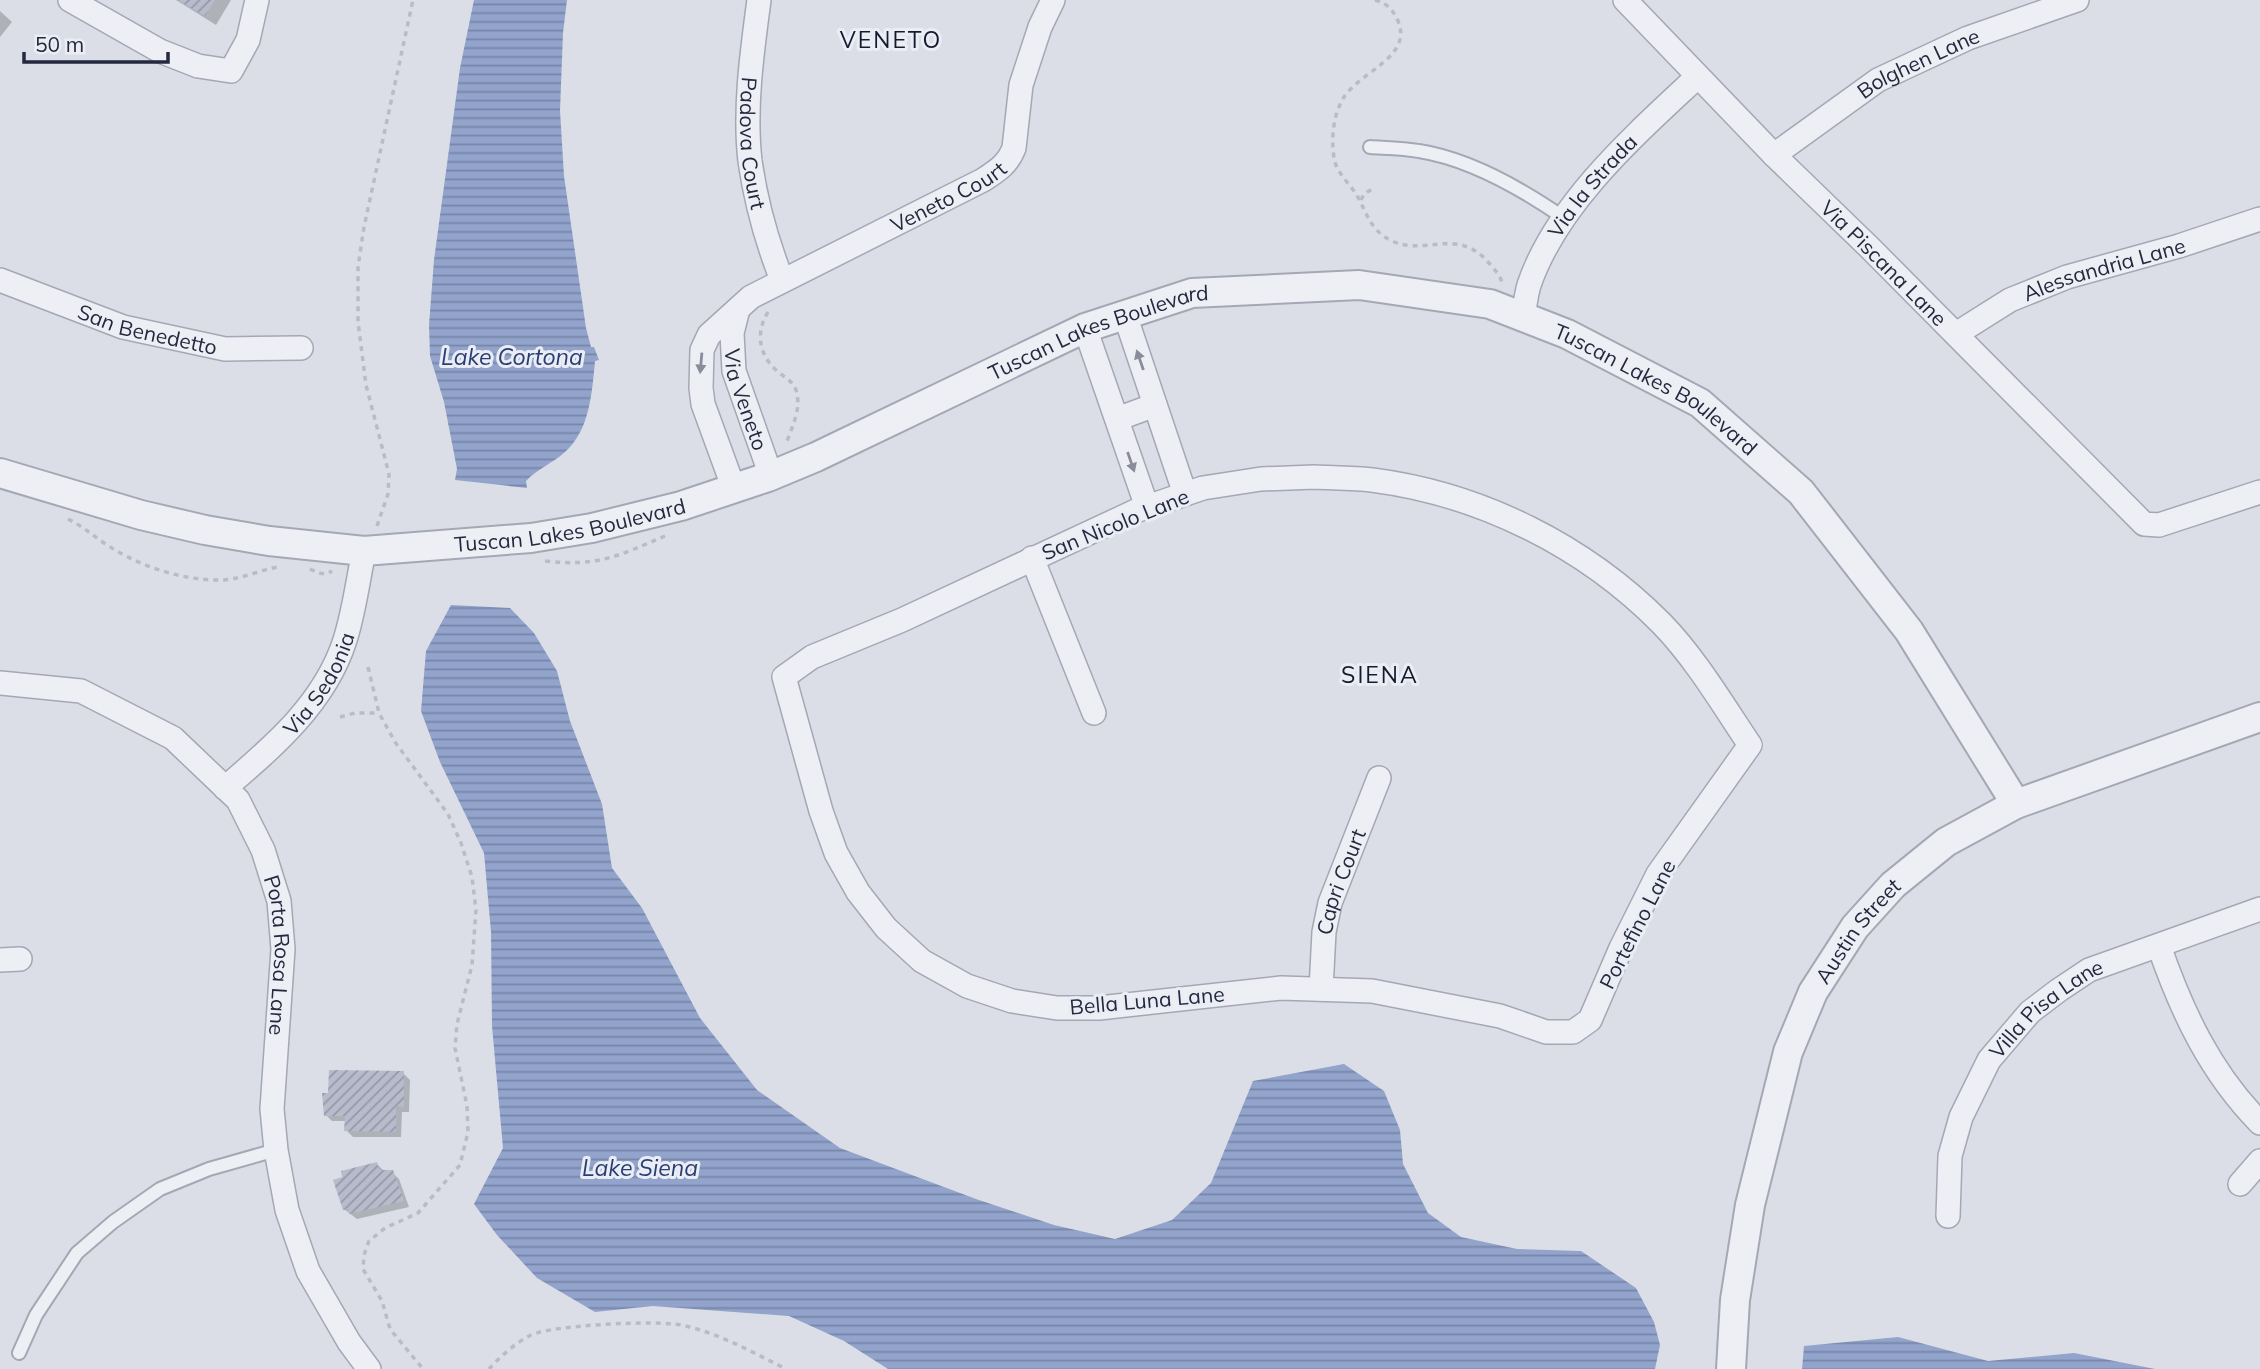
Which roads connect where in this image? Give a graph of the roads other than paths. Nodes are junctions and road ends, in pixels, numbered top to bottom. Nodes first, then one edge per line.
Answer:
1 (70, 0) edge
2 (257, 0) edge
3 (759, 0) edge
4 (1053, 0) edge
5 (1625, 0) edge
6 (2077, 0) edge
7 (1697, 77) junction
8 (1370, 147) dead end
9 (1774, 155) junction
10 (1564, 218) junction
11 (2260, 219) edge
12 (782, 281) junction
13 (2, 288) edge
14 (738, 309) junction
15 (1512, 312) junction
16 (1125, 315) junction
17 (1085, 328) junction
18 (1956, 334) junction
19 (301, 348) dead end
20 (1155, 405) junction
21 (1116, 419) junction
22 (0, 473) edge
23 (771, 476) junction
24 (734, 489) junction
25 (2260, 492) edge
26 (1185, 494) junction
27 (1147, 507) junction
28 (370, 544) junction
29 (1032, 558) junction
30 (784, 677) joint
31 (0, 683) edge
32 (1094, 713) dead end
33 (2260, 717) edge
34 (1750, 745) joint
35 (1379, 778) dead end
36 (225, 788) junction
37 (2016, 804) junction
38 (2260, 909) edge
39 (2159, 946) junction
40 (1321, 989) junction
41 (1573, 1032) joint
42 (2260, 1124) edge
43 (275, 1150) junction
44 (2260, 1161) edge
45 (2241, 1184) dead end
46 (1948, 1216) dead end
47 (19, 1353) dead end
48 (368, 1369) edge
49 (1731, 1369) edge

1 - 2 street
3 - 12 street, Padova Court
4 - 12 street, Veneto Court
5 - 7 street, Via Piscana Lane
6 - 9 street, Bolghen Lane
7 - 9 street, Via Piscana Lane
7 - 10 street, Via la Strada
8 - 10 lane
9 - 18 street, Via Piscana Lane
10 - 15 street, Via la Strada
11 - 18 street, Alessandria Lane
12 - 14 street, Veneto Court
13 - 19 street, San Benedetto
14 - 23 street, Via Veneto
14 -> 24 street, Via Veneto
15 - 16 street, Tuscan Lakes Boulevard
15 - 37 street, Tuscan Lakes Boulevard
16 - 17 street, Tuscan Lakes Boulevard
20 -> 16 street
17 - 21 street
17 - 23 street, Tuscan Lakes Boulevard
18 - 25 street, Via Piscana Lane
20 - 21 street
20 - 26 street
21 -> 27 street
22 - 28 street, Tuscan Lakes Boulevard
23 - 24 street, Tuscan Lakes Boulevard
24 - 28 street, Tuscan Lakes Boulevard
26 - 27 street, San Nicolo Lane
26 - 34 street, San Nicolo Lane
27 - 29 street, San Nicolo Lane
28 - 36 street, Via Sedonia
29 - 30 street, San Nicolo Lane
29 - 32 street
30 - 40 street, Bella Luna Lane
31 - 36 street, Porta Rosa Lane
33 - 37 street, Austin Street
34 - 41 street, Portefino Lane
35 - 40 street, Capri Court
36 - 43 street, Porta Rosa Lane
37 - 49 street, Austin Street
38 - 39 street, Villa Pisa Lane
39 - 42 street
39 - 46 street, Villa Pisa Lane
40 - 41 street, Bella Luna Lane
43 - 47 lane
43 - 48 street, Porta Rosa Lane
44 - 45 street

